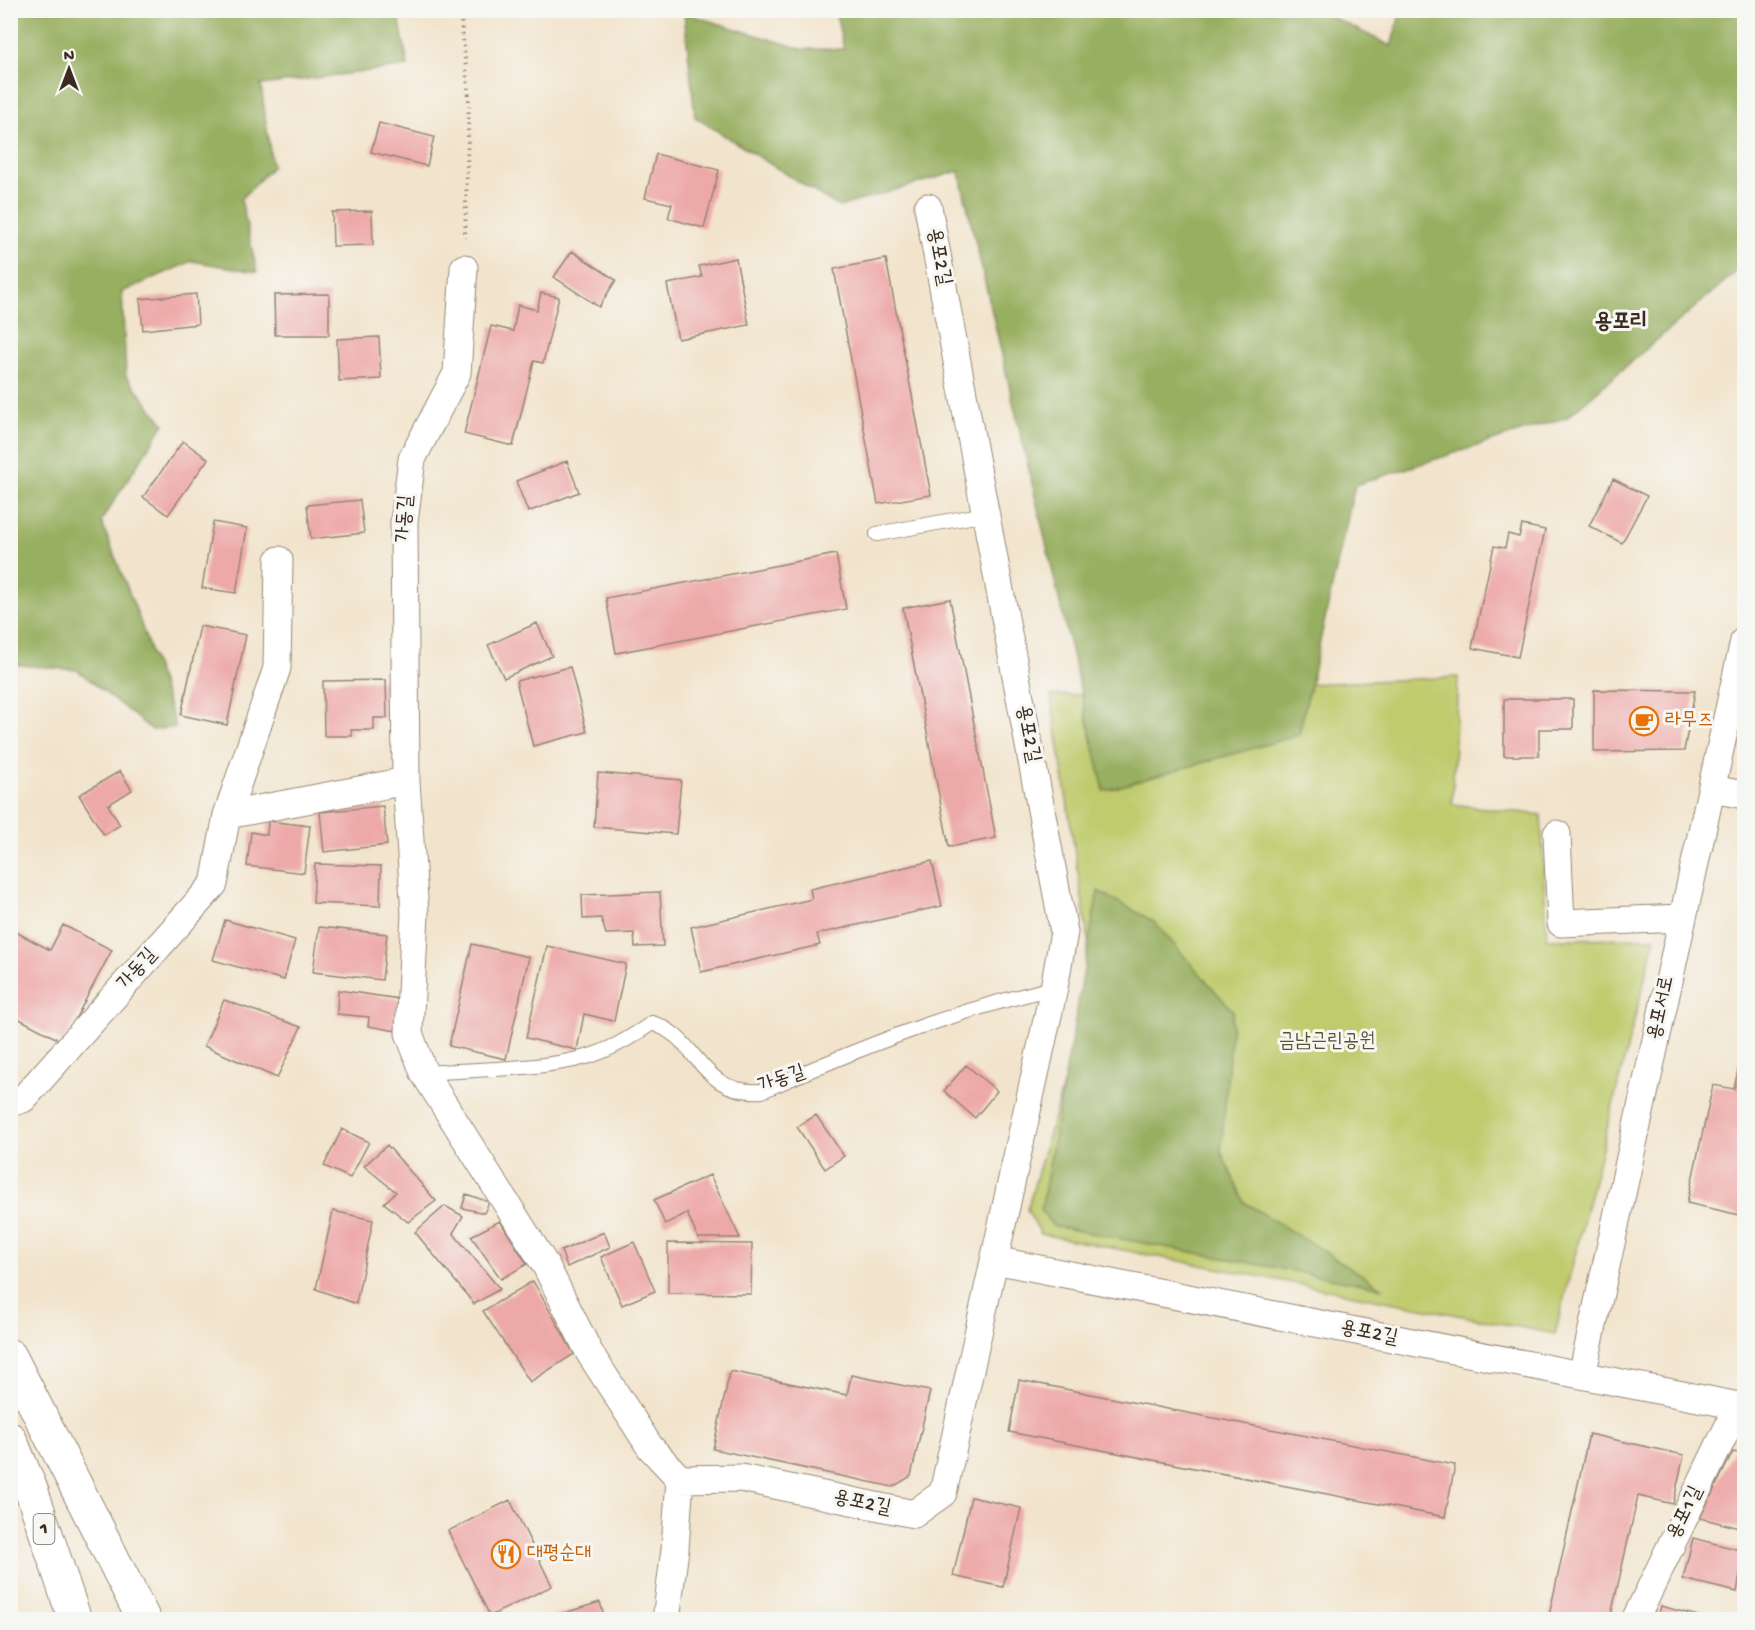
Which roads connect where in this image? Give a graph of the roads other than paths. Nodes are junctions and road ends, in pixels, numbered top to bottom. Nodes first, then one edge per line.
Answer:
1 (928, 207) dead end
2 (464, 268) road end
3 (986, 514) junction
4 (877, 534) dead end
5 (279, 560) dead end
6 (1744, 641) edge
7 (406, 781) junction
8 (1712, 789) junction
9 (1744, 795) edge
10 (227, 815) junction
11 (1557, 834) dead end
12 (1682, 918) junction
13 (1054, 988) junction
14 (424, 1073) junction
15 (10, 1103) edge
16 (994, 1260) junction
17 (10, 1356) edge
18 (1582, 1375) junction
19 (1741, 1406) edge
20 (10, 1439) edge
21 (680, 1479) junction
22 (75, 1620) edge
23 (144, 1620) edge
24 (666, 1620) edge
25 (1635, 1620) edge

1 - 3 street, 용포2길
2 - 7 street, 가동길
3 - 4 lane
3 - 13 street, 용포2길
5 - 10 street, 가동길
6 - 8 street, 용포서로
7 - 10 street
7 - 14 street, 가동길
8 - 9 street
8 - 12 street, 용포서로
10 - 15 street, 가동길
11 - 12 street
12 - 18 street, 용포서로
13 - 14 lane, 가동길
13 - 16 street, 용포2길
14 - 21 street, 가동길
16 - 18 street, 용포2길
16 - 21 street, 용포2길
17 - 23 highway
18 - 19 street, 용포2길
19 - 25 street, 용포1길
20 - 22 highway, 1
21 - 24 street

